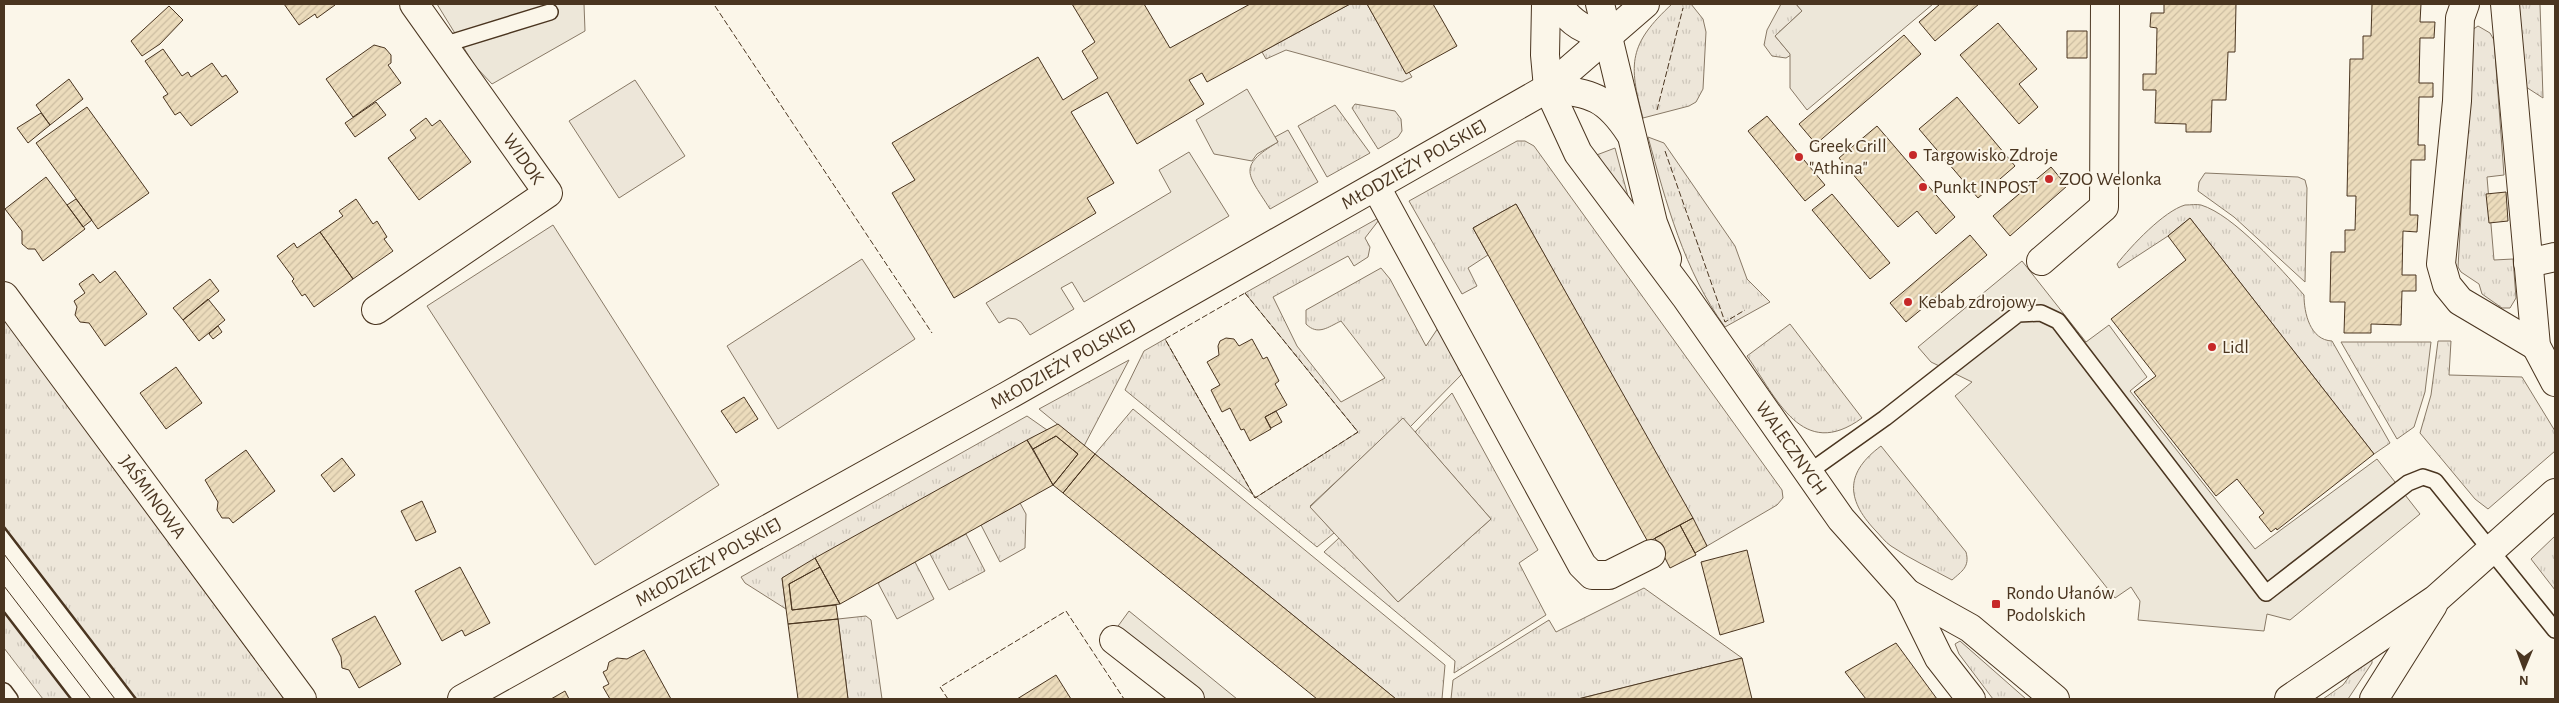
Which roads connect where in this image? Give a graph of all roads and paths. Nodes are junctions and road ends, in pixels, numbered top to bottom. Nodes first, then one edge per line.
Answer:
1 (414, 4) edge
2 (1546, 4) edge
3 (1558, 4) edge
4 (1600, 4) edge
5 (1645, 4) edge
6 (2105, 4) edge
7 (2465, 4) edge
8 (2505, 4) edge
9 (550, 12) dead end
10 (1609, 35) junction
11 (443, 45) junction
12 (1548, 88) junction
13 (1630, 133) junction
14 (1376, 187) junction
15 (2555, 257) edge
16 (2041, 260) dead end
17 (2528, 264) junction
18 (4, 296) edge
19 (1685, 296) junction
20 (376, 310) dead end
21 (2536, 346) junction
22 (2555, 382) edge
23 (1809, 472) junction
24 (2555, 493) edge
25 (2491, 550) junction
26 (1652, 554) dead end
27 (1907, 593) junction
28 (2436, 599) junction
29 (2555, 630) edge
30 (1114, 640) dead end
31 (4, 691) edge
32 (10, 699) edge
33 (302, 699) edge
34 (462, 699) edge
35 (1190, 699) edge
36 (1971, 699) edge
37 (2055, 699) edge
38 (2289, 699) edge
39 (2374, 699) edge

1 - 11 street, WIDOK
2 - 12 street, WALECZNYCH
3 - 10 street
4 - 10 street, WALECZNYCH
5 - 10 street, MŁODZIEŻY POLSKIEJ
6 - 16 street
7 - 21 street
8 - 17 street
9 - 11 lane
10 - 12 street, MŁODZIEŻY POLSKIEJ
10 - 13 street, WALECZNYCH
11 - 20 street, WIDOK
12 - 13 street, WALECZNYCH
12 - 14 street, MŁODZIEŻY POLSKIEJ
12 - 19 street, WALECZNYCH
13 - 19 street, WALECZNYCH
14 - 26 street
14 - 34 street, MŁODZIEŻY POLSKIEJ
15 - 17 street
17 - 21 street
18 - 33 street, JAŚMINOWA
19 - 23 street, WALECZNYCH
21 - 22 street
23 - 25 lane
23 - 27 street, WALECZNYCH
24 - 25 street
25 - 28 street
25 - 29 lane
27 - 36 street, WALECZNYCH
27 - 37 street, WALECZNYCH
28 - 38 street
28 - 39 street
30 - 35 street
31 - 32 lane

